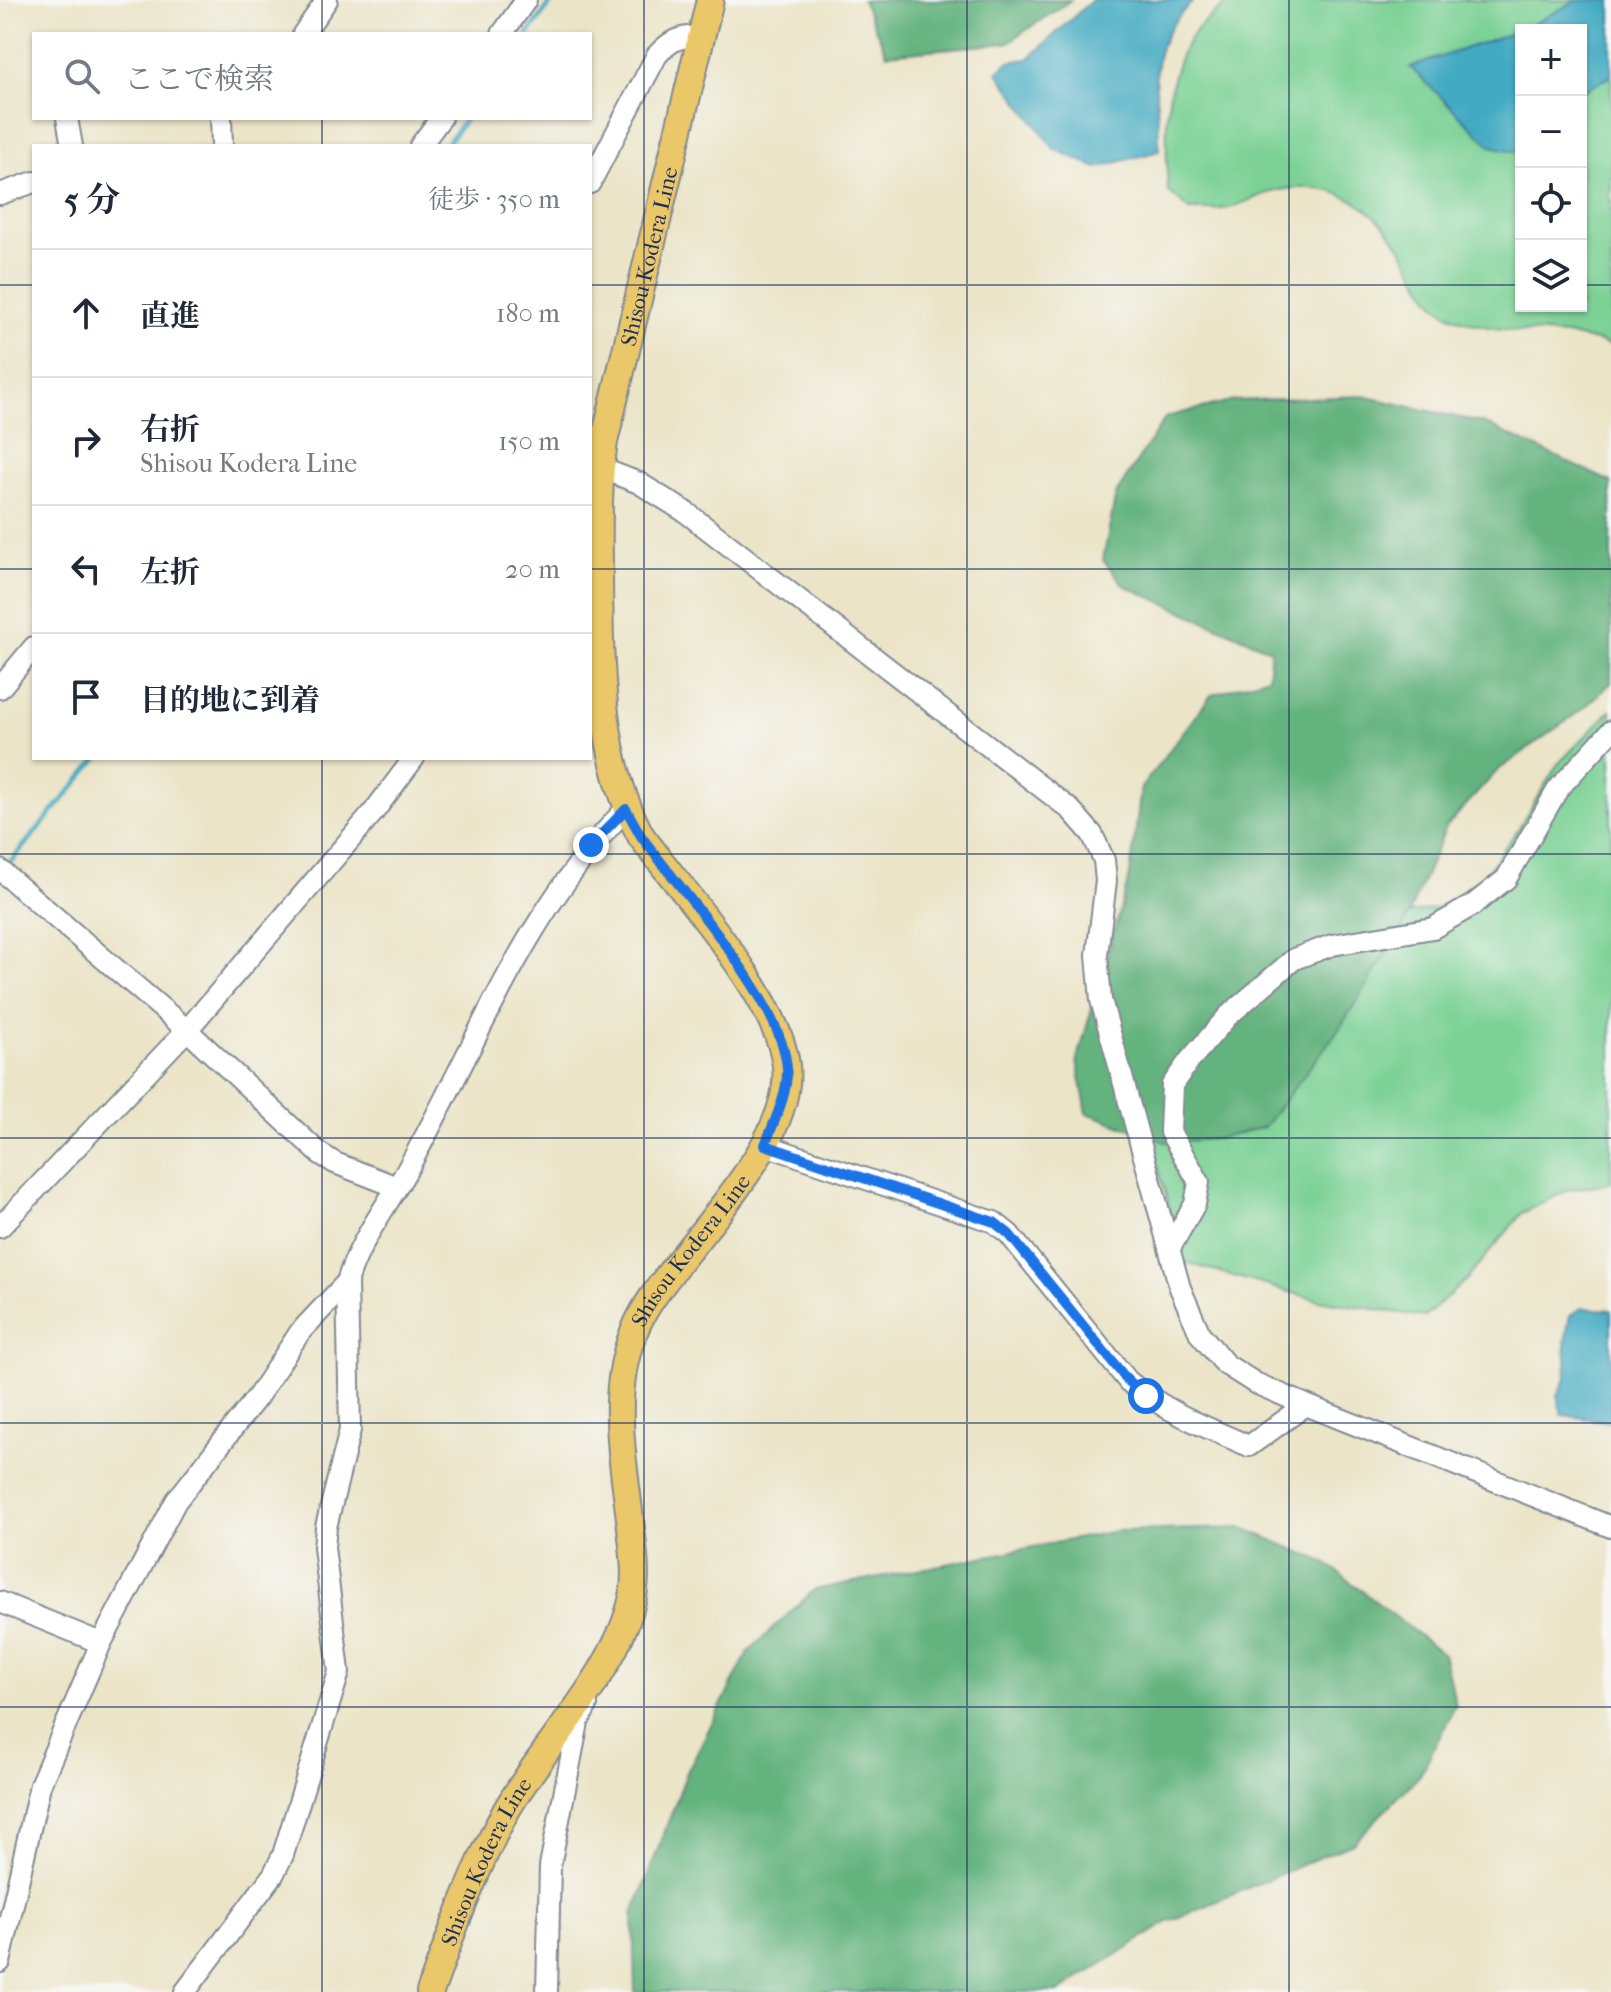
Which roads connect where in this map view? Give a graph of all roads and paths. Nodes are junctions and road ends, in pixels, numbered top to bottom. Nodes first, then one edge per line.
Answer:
1 (327, 0) edge
2 (526, 0) edge
3 (702, 3) edge
4 (304, 32) edge
5 (503, 32) edge
6 (700, 37) junction
7 (67, 120) edge
8 (221, 120) edge
9 (440, 120) edge
10 (72, 144) edge
11 (222, 144) edge
12 (422, 144) edge
13 (592, 179) edge
14 (32, 183) edge
15 (0, 194) edge
16 (595, 465) edge
17 (594, 500) edge
18 (32, 649) edge
19 (0, 688) edge
20 (1611, 731) edge
21 (412, 760) edge
22 (626, 809) junction
23 (7, 876) edge
24 (187, 1030) junction
25 (765, 1145) junction
26 (397, 1187) junction
27 (0, 1227) edge
28 (1170, 1248) junction
29 (347, 1282) junction
30 (1306, 1405) junction
31 (1611, 1527) edge
32 (0, 1602) edge
33 (101, 1643) junction
34 (616, 1646) junction
35 (0, 1962) edge
36 (185, 1992) edge
37 (430, 1992) edge
38 (547, 1992) edge

1 - 4 street
2 - 5 street
3 - 6 main road, Shisou Kodera Line
6 - 13 street
6 - 16 main road, Shisou Kodera Line
7 - 10 street
8 - 11 street
9 - 12 street
14 - 15 street
16 - 17 main road, Shisou Kodera Line
16 - 28 street
17 - 22 main road, Shisou Kodera Line
18 - 19 street
20 - 28 street
21 - 24 street
22 - 25 main road, Shisou Kodera Line
22 - 26 street
23 - 24 street
24 - 26 street
24 - 27 street
25 - 30 street
25 - 34 main road, Shisou Kodera Line
26 - 29 street
28 - 30 street
29 - 33 street
29 - 36 street
30 - 31 street
32 - 33 street
33 - 35 street
34 - 37 main road, Shisou Kodera Line
34 - 38 street

